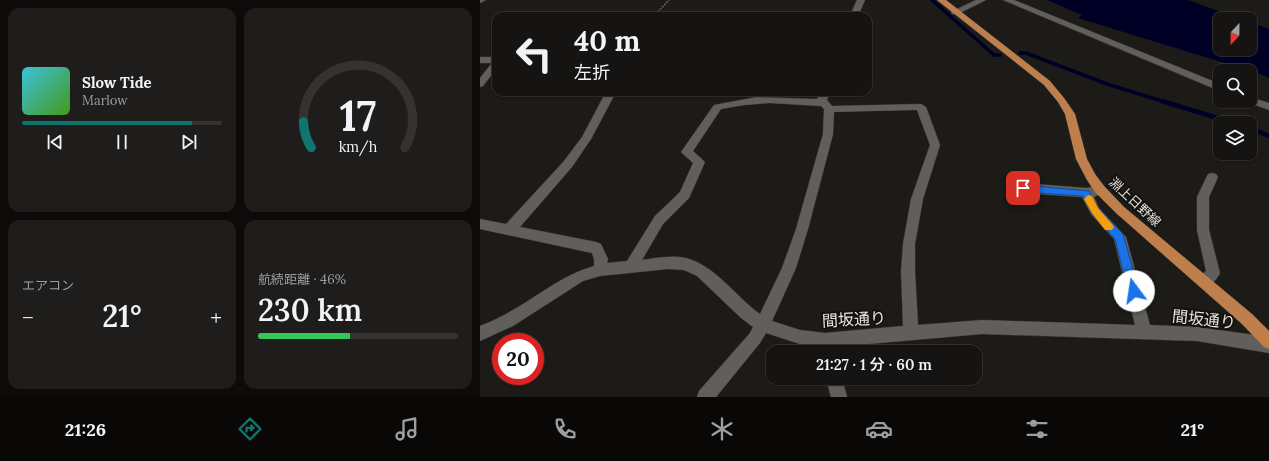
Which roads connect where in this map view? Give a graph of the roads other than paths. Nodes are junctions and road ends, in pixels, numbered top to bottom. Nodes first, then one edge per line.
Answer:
1 (861, 0) edge
2 (941, 0) edge
3 (982, 0) edge
4 (1007, 0) edge
5 (856, 12) edge
6 (955, 12) junction
7 (480, 60) edge
8 (492, 62) edge
9 (492, 68) edge
10 (480, 84) edge
11 (1213, 85) edge
12 (609, 96) edge
13 (826, 101) edge
14 (1257, 103) edge
15 (1269, 107) edge
16 (1212, 177) dead end
17 (1023, 188) dead end
18 (1101, 192) junction
19 (1086, 193) junction
20 (480, 224) edge
21 (509, 230) junction
22 (631, 267) junction
23 (600, 270) junction
24 (1204, 281) junction
25 (763, 325) junction
26 (1144, 332) junction
27 (911, 333) junction
28 (480, 334) edge
29 (1269, 344) edge
30 (824, 345) edge
31 (833, 345) edge
32 (836, 385) edge
33 (705, 397) edge
34 (839, 397) edge

1 - 5 street
2 - 6 main road, 淵上日野線
3 - 6 street
4 - 11 street
6 - 18 main road, 淵上日野線
7 - 8 street
9 - 10 street
12 - 21 street
13 - 22 street
13 - 25 street
13 - 27 street
14 - 15 street
16 - 24 street
17 - 19 street
18 - 19 street
18 - 24 main road, 淵上日野線
19 - 26 street
20 - 21 street
21 - 23 street
22 - 23 street, 間坂通り
22 - 25 street, 間坂通り
23 - 28 street, 間坂通り
24 - 29 main road, 淵上日野線
25 - 30 street, 間坂通り
25 - 33 street
26 - 27 street, 間坂通り
26 - 29 street, 間坂通り
27 - 31 street, 間坂通り
32 - 34 street

